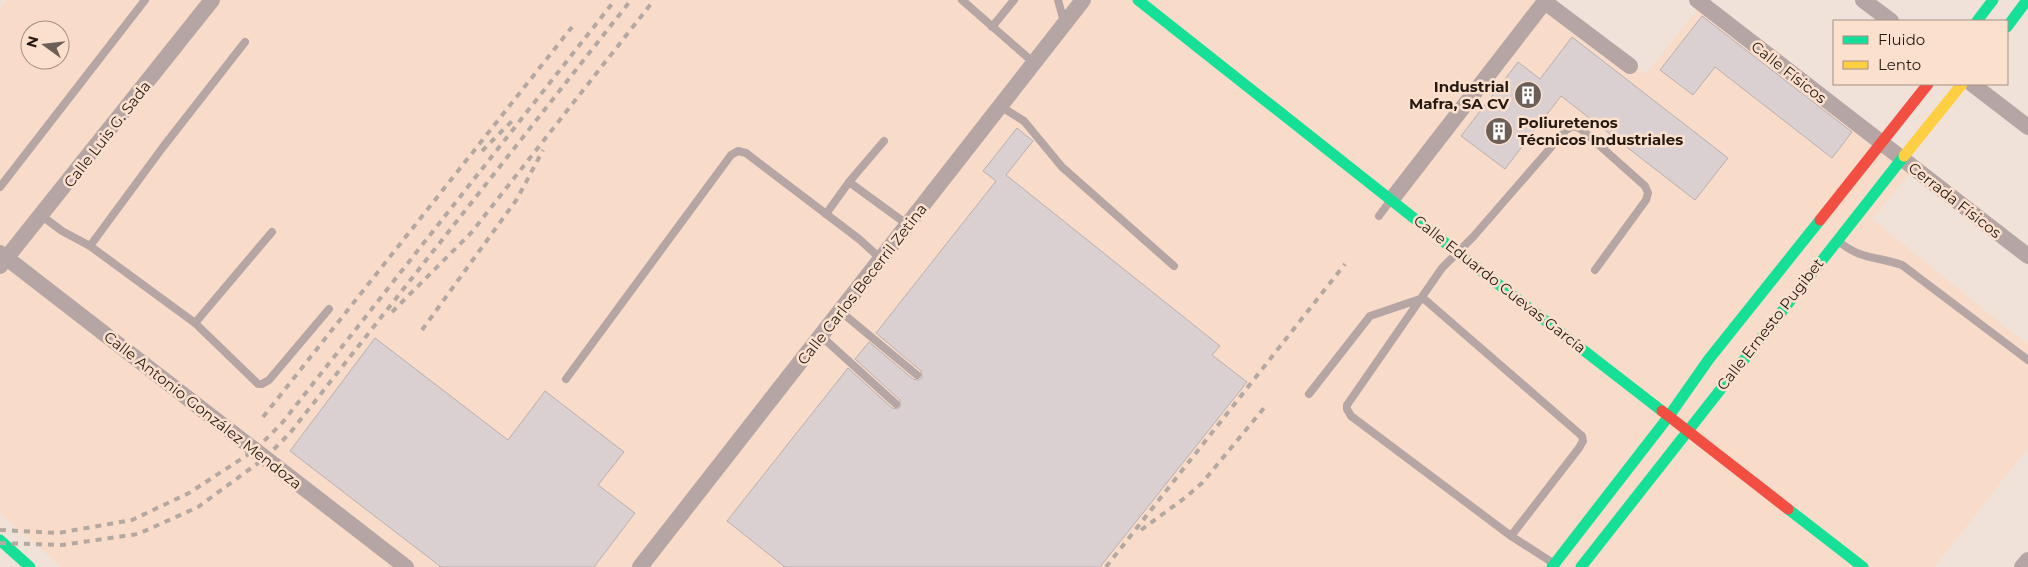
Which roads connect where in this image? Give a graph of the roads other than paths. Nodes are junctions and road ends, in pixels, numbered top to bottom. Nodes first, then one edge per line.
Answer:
1 (145, 0) edge
2 (212, 0) edge
3 (962, 0) edge
4 (1014, 0) edge
5 (1058, 0) edge
6 (1083, 0) edge
7 (1138, 0) edge
8 (1697, 0) edge
9 (1863, 0) edge
10 (1993, 0) edge
11 (2027, 0) edge
12 (1546, 1) edge
13 (1889, 20) edge
14 (1978, 20) edge
15 (1064, 24) junction
16 (992, 26) junction
17 (2008, 26) edge
18 (246, 42) dead end
19 (1034, 63) junction
20 (1630, 66) dead end
21 (1927, 85) edge
22 (1961, 85) edge
23 (1973, 85) edge
24 (1000, 106) junction
25 (2028, 126) edge
26 (884, 141) dead end
27 (1881, 143) junction
28 (1902, 159) junction
29 (850, 182) junction
30 (0, 187) edge
31 (1392, 199) junction
32 (826, 214) junction
33 (42, 216) junction
34 (1378, 216) dead end
35 (908, 225) junction
36 (272, 232) dead end
37 (1837, 239) junction
38 (90, 246) junction
39 (1458, 253) junction
40 (2028, 256) edge
41 (2, 259) edge
42 (881, 259) junction
43 (1804, 260) junction
44 (1174, 266) dead end
45 (1595, 270) dead end
46 (1422, 298) junction
47 (329, 309) dead end
48 (1765, 310) junction
49 (840, 311) junction
50 (195, 323) junction
51 (821, 336) junction
52 (2028, 360) edge
53 (1720, 368) junction
54 (917, 375) dead end
55 (566, 379) dead end
56 (1309, 394) dead end
57 (896, 404) dead end
58 (1669, 416) junction
59 (1688, 431) junction
60 (1511, 536) junction
61 (0, 540) edge
62 (2028, 560) edge
63 (1555, 566) edge
64 (30, 567) edge
65 (406, 567) edge
66 (640, 567) edge
67 (1581, 567) edge
68 (1863, 567) edge
69 (2022, 567) edge

1 - 30 lane
2 - 33 street, Calle Luis G. Sada
3 - 16 lane
4 - 16 lane
5 - 15 lane
6 - 15 street, Calle Carlos Becerril Zetina
7 - 31 street, Calle Eduardo Cuevas García
8 - 27 street, Calle Físicos
9 - 13 street
10 - 14 street
11 - 17 street
12 - 20 street
12 - 31 street
15 - 19 street, Calle Carlos Becerril Zetina
16 - 19 lane
18 - 38 lane
19 - 24 street, Calle Carlos Becerril Zetina
21 - 27 street, Calle Ernesto Pugibet
22 - 28 street, Calle Ernesto Pugibet
23 - 25 street
24 - 35 street, Calle Carlos Becerril Zetina
24 - 44 lane
26 - 29 lane
27 - 28 street, Cerrada Físicos
27 - 43 street, Calle Ernesto Pugibet
28 - 37 street, Calle Ernesto Pugibet
28 - 40 street, Cerrada Físicos
29 - 32 lane
29 - 35 lane
31 - 34 lane
31 - 39 street, Calle Eduardo Cuevas García
32 - 42 lane
32 - 55 lane
33 - 38 lane
33 - 41 street, Calle Luis G. Sada
35 - 42 street, Calle Carlos Becerril Zetina
36 - 50 lane
37 - 43 street, Calle Ernesto Pugibet
37 - 52 lane
38 - 50 lane
39 - 45 lane
39 - 46 lane
39 - 58 street, Calle Eduardo Cuevas García
41 - 65 street, Calle Antonio González Mendoza
42 - 49 street, Calle Carlos Becerril Zetina
43 - 48 street, Calle Ernesto Pugibet
43 - 48 street, Calle Ernesto Pugibet
46 - 56 lane
46 - 60 lane
46 - 60 lane
47 - 50 lane
48 - 53 street, Calle Ernesto Pugibet
48 - 53 street, Calle Ernesto Pugibet
49 - 51 street, Calle Carlos Becerril Zetina
49 - 54 lane
51 - 57 lane
51 - 66 street, Calle Carlos Becerril Zetina
53 - 58 street, Calle Ernesto Pugibet
53 - 59 street, Calle Ernesto Pugibet
58 - 59 street, Calle Eduardo Cuevas García
58 - 63 street, Calle Ernesto Pugibet
59 - 67 street, Calle Ernesto Pugibet
59 - 68 street, Calle Eduardo Cuevas García
60 - 63 lane
61 - 64 street
62 - 69 street

